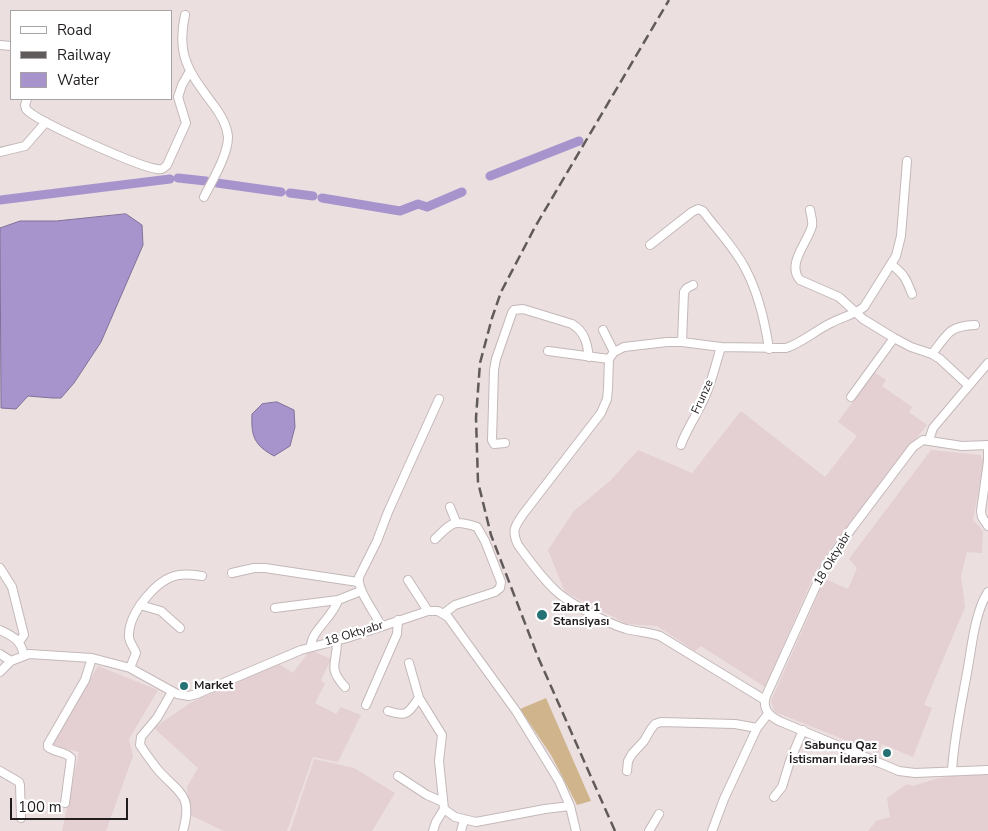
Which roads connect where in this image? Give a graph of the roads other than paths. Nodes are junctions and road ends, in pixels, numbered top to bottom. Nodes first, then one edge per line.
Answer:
1 (185, 15) dead end
2 (190, 71) junction
3 (27, 100) edge
4 (46, 122) junction
5 (0, 152) edge
6 (906, 162) dead end
7 (204, 197) dead end
8 (810, 210) dead end
9 (650, 245) dead end
10 (892, 266) junction
11 (692, 285) dead end
12 (912, 294) dead end
13 (856, 313) junction
14 (975, 326) dead end
15 (603, 330) dead end
16 (894, 338) junction
17 (682, 342) junction
18 (721, 347) junction
19 (769, 349) junction
20 (548, 351) dead end
21 (932, 354) junction
22 (612, 356) junction
23 (589, 357) junction
24 (988, 363) edge
25 (968, 386) junction
26 (851, 397) dead end
27 (439, 399) dead end
28 (929, 440) junction
29 (505, 442) dead end
30 (681, 445) dead end
31 (988, 445) edge
32 (450, 507) dead end
33 (456, 522) junction
34 (988, 526) edge
35 (434, 539) dead end
36 (0, 568) edge
37 (232, 573) dead end
38 (202, 576) dead end
39 (408, 580) dead end
40 (358, 582) junction
41 (361, 591) junction
42 (988, 592) edge
43 (338, 600) junction
44 (140, 605) junction
45 (275, 608) dead end
46 (428, 611) junction
47 (443, 614) junction
48 (398, 620) junction
49 (381, 626) junction
50 (180, 628) dead end
51 (0, 630) edge
52 (337, 641) junction
53 (19, 642) junction
54 (311, 646) junction
55 (0, 654) edge
56 (24, 655) junction
57 (92, 658) junction
58 (11, 661) junction
59 (409, 663) dead end
60 (130, 668) junction
61 (0, 672) edge
62 (345, 686) dead end
63 (172, 692) junction
64 (418, 698) junction
65 (765, 700) junction
66 (366, 705) dead end
67 (388, 711) dead end
68 (768, 714) junction
69 (757, 728) junction
70 (803, 730) junction
71 (988, 770) edge
72 (627, 771) dead end
73 (952, 771) junction
74 (0, 772) edge
75 (398, 776) dead end
76 (774, 797) dead end
77 (65, 803) dead end
78 (443, 806) junction
79 (570, 806) junction
80 (659, 814) dead end
81 (20, 818) dead end
82 (464, 820) junction
83 (183, 831) edge
84 (433, 831) edge
85 (461, 831) edge
86 (576, 831) edge
87 (650, 831) edge
88 (712, 831) edge

1 - 2 street
2 - 4 street
2 - 7 street
3 - 4 street
4 - 5 street
6 - 10 street
8 - 13 street
9 - 19 street
10 - 12 street
10 - 13 street
11 - 17 street
13 - 16 street
13 - 19 street
14 - 21 street
15 - 22 street
16 - 21 street
16 - 26 street
17 - 18 street
17 - 22 street
18 - 19 street
18 - 30 street, Frunze
20 - 23 street
21 - 25 street
22 - 23 street
22 - 65 street
23 - 29 street
24 - 25 street
25 - 28 street
27 - 40 street
28 - 31 street
28 - 65 street, 18 Oktyabr
31 - 34 street
32 - 33 street
33 - 35 street
33 - 47 street
36 - 53 street
37 - 40 street
38 - 44 street
39 - 46 street
40 - 41 street
41 - 43 street
41 - 49 street
42 - 73 street
43 - 45 street
43 - 54 street
44 - 50 street
44 - 60 street
46 - 47 street, 18 Oktyabr
46 - 48 street, 18 Oktyabr
47 - 79 street
48 - 49 street, 18 Oktyabr
48 - 66 street
49 - 52 street, 18 Oktyabr
51 - 53 street
52 - 54 street, 18 Oktyabr
52 - 62 street
53 - 56 street
54 - 63 street, 18 Oktyabr
55 - 58 street
56 - 57 street, 18 Oktyabr
56 - 58 street
57 - 60 street, 18 Oktyabr
57 - 77 street
58 - 61 street
59 - 64 street
60 - 63 street, 18 Oktyabr
63 - 83 street
64 - 67 street
64 - 78 street
65 - 68 street
68 - 69 street
68 - 70 street
69 - 72 street
69 - 88 street
70 - 73 street
70 - 76 street
71 - 73 street
74 - 81 street
75 - 78 street
78 - 82 street
78 - 84 street
79 - 82 street
79 - 86 street
80 - 87 street
82 - 85 street

